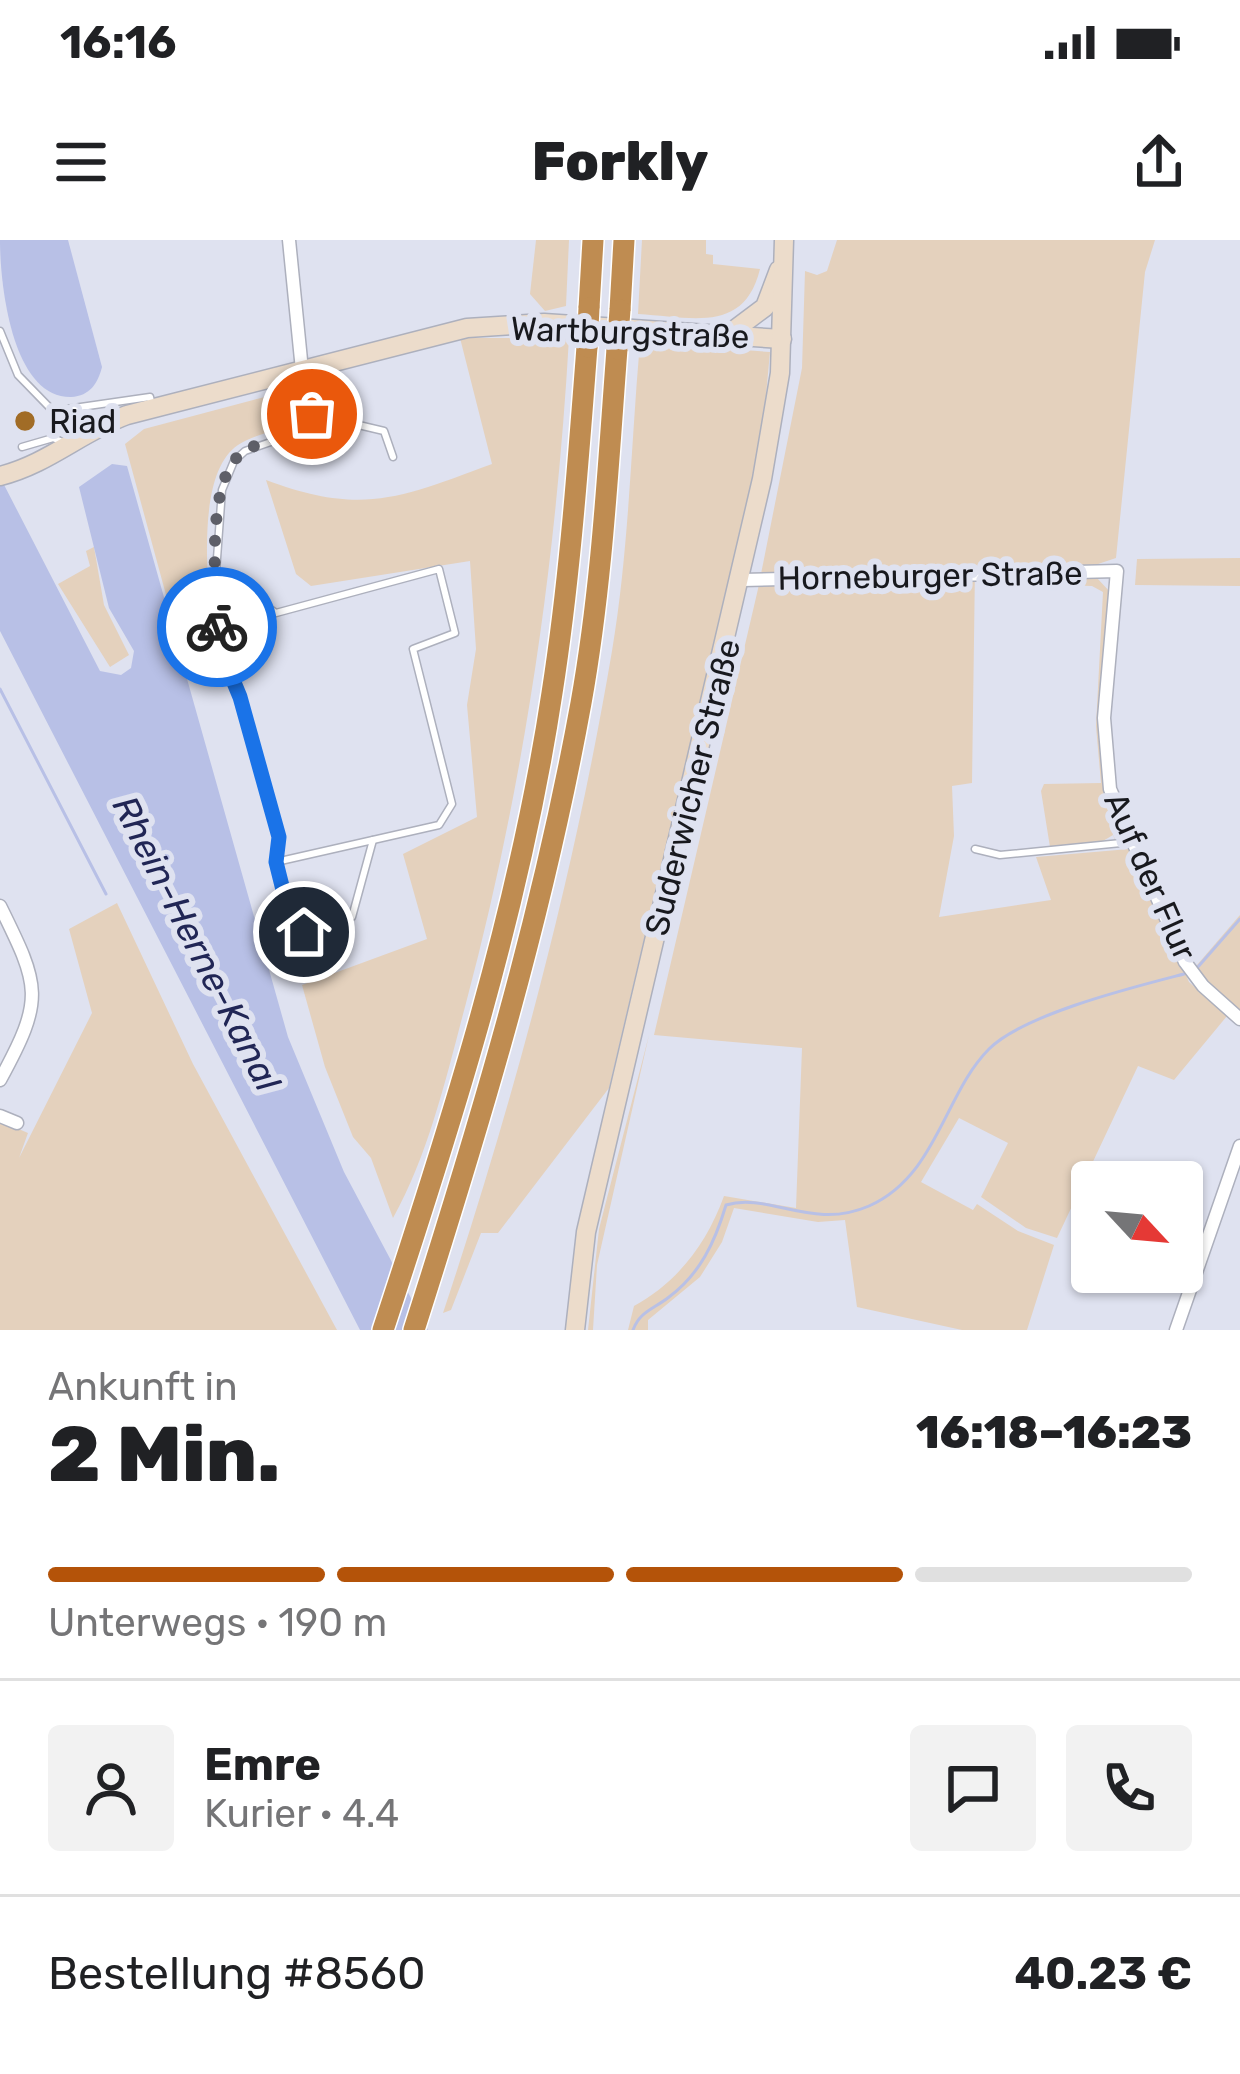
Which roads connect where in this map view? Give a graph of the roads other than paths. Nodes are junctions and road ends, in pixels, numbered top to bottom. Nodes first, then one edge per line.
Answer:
1 (289, 240) edge
2 (593, 240) edge
3 (624, 240) edge
4 (785, 247) edge
5 (0, 331) edge
6 (726, 334) junction
7 (782, 339) junction
8 (3, 348) edge
9 (302, 370) junction
10 (153, 410) junction
11 (312, 414) junction
12 (68, 445) junction
13 (22, 447) dead end
14 (393, 457) dead end
15 (7, 474) edge
16 (1117, 571) joint
17 (216, 572) junction
18 (742, 580) junction
19 (373, 840) junction
20 (1131, 842) junction
21 (975, 849) dead end
22 (276, 862) junction
23 (2, 914) edge
24 (1240, 1019) edge
25 (0, 1080) edge
26 (0, 1116) edge
27 (17, 1123) dead end
28 (1240, 1146) edge
29 (383, 1330) edge
30 (414, 1330) edge
31 (575, 1330) edge
32 (1176, 1330) edge

1 - 9 street
2 - 29 highway, bridge
3 - 30 highway, bridge
4 - 6 main road
4 - 7 main road, Suderwicher Straße
5 - 8 lane
6 - 7 main road, Wartburgstraße
6 - 9 main road, Wartburgstraße
7 - 18 main road, Suderwicher Straße
8 - 10 lane
9 - 10 main road, Wartburgstraße
9 - 11 lane
10 - 12 main road, Wartburgstraße
11 - 14 lane
11 - 17 lane
12 - 13 lane
12 - 15 main road, Wartburgstraße
16 - 18 street, Horneburger Straße
16 - 20 street, Auf der Flur
17 - 19 lane
17 - 22 lane
18 - 31 main road, Suderwicher Straße
19 - 22 lane
19 - 22 lane
20 - 21 lane
20 - 24 street, Auf der Flur
23 - 25 street
26 - 27 street
28 - 32 street

